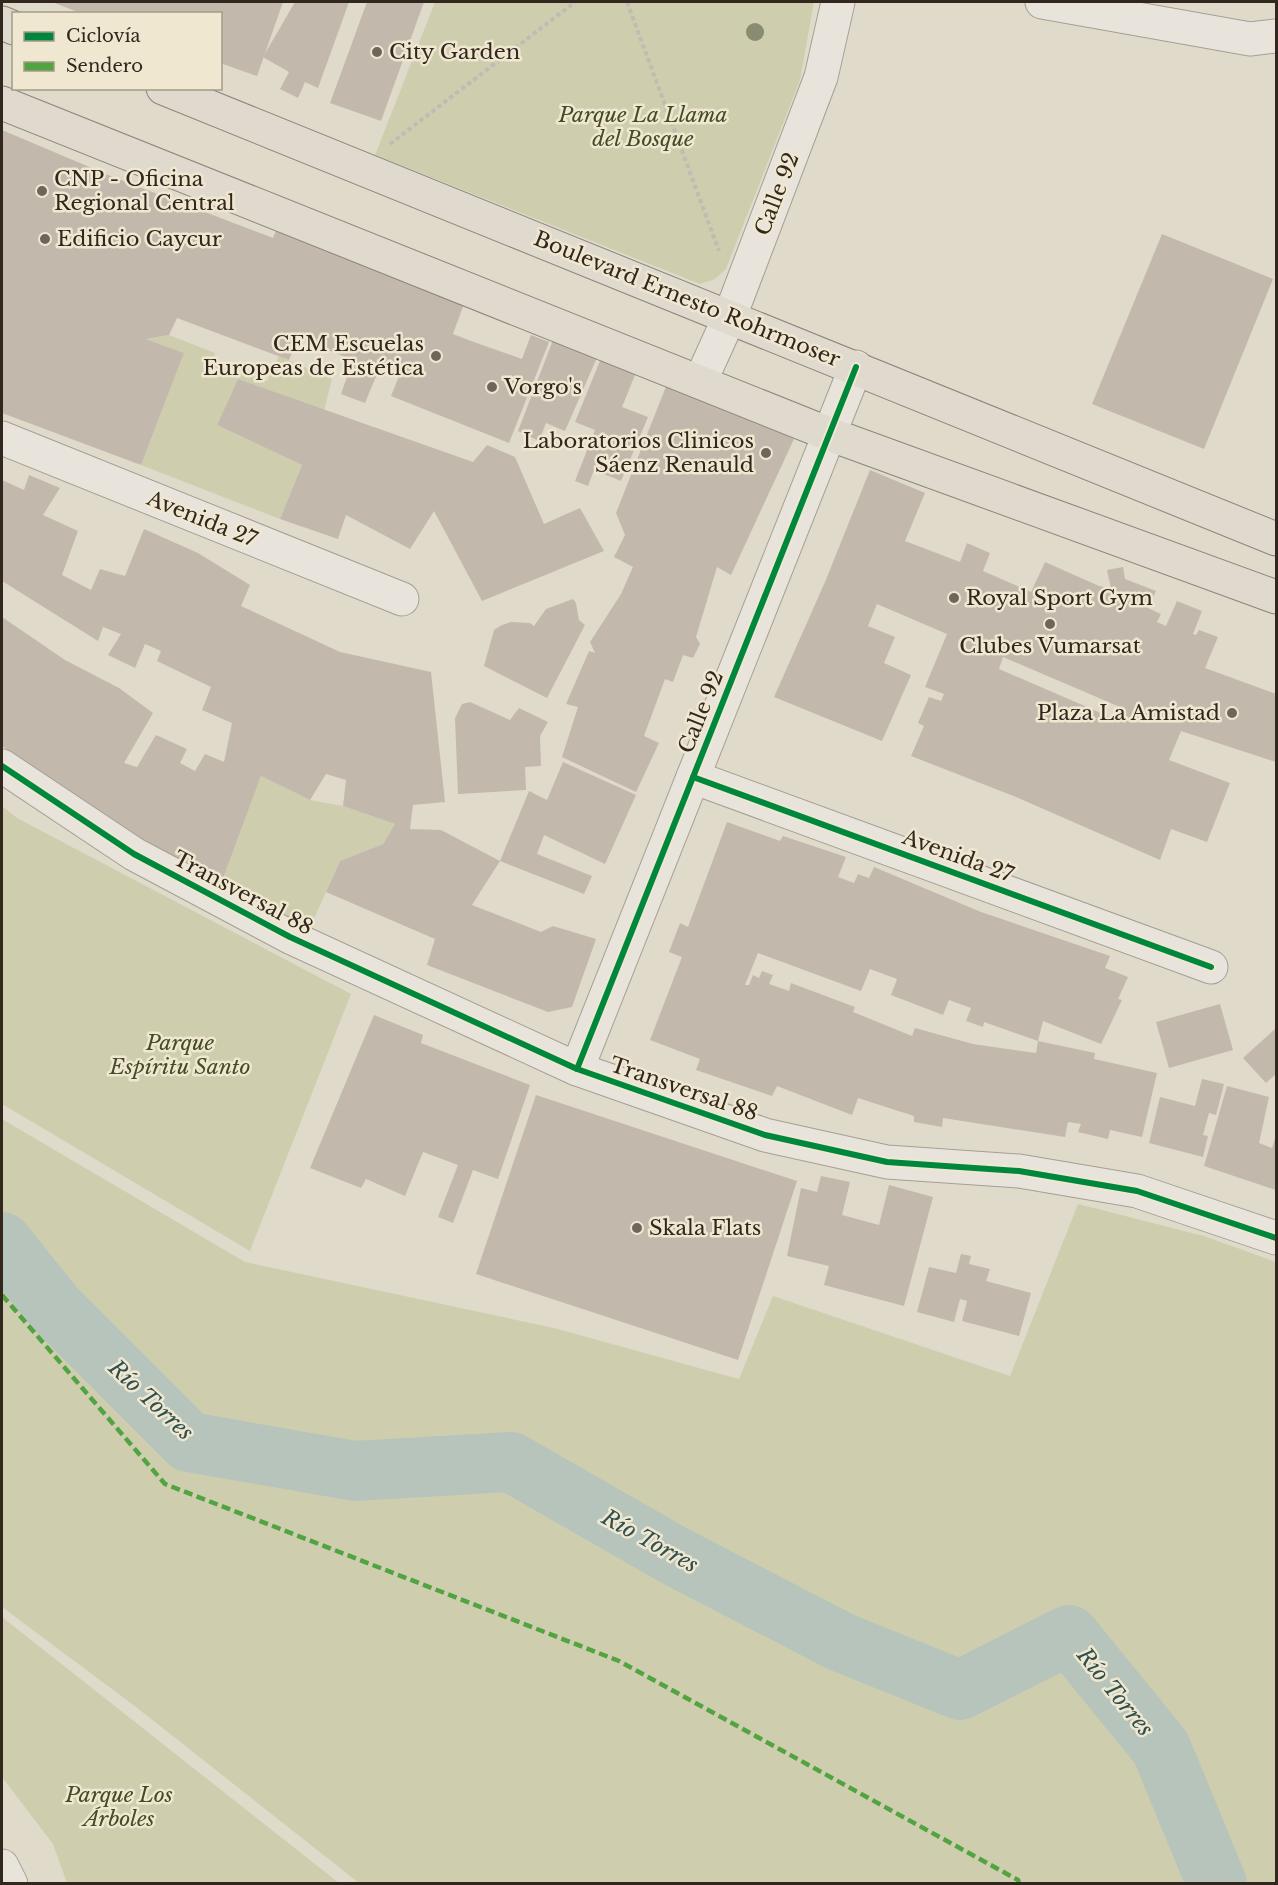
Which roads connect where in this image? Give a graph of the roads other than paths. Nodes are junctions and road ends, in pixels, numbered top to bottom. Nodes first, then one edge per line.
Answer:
1 (838, 2) edge
2 (1042, 2) edge
3 (1276, 36) edge
4 (168, 90) edge
5 (2, 103) edge
6 (734, 304) junction
7 (856, 367) junction
8 (700, 382) junction
9 (830, 434) junction
10 (2, 438) edge
11 (1276, 539) edge
12 (1276, 597) edge
13 (402, 599) dead end
14 (2, 766) edge
15 (693, 777) junction
16 (1211, 967) dead end
17 (577, 1069) junction
18 (1276, 1238) edge
19 (2, 1866) edge
20 (11, 1884) edge

1 - 6 street, Calle 92
2 - 3 street
4 - 6 main road, Boulevard Ernesto Rohrmoser
5 - 8 main road
6 - 7 main road, Boulevard Ernesto Rohrmoser
6 - 8 street, Calle 92
7 - 9 street, Calle 92
7 - 11 main road, Boulevard Ernesto Rohrmoser
8 - 9 main road
9 - 12 main road
9 - 15 street, Calle 92
10 - 13 street, Avenida 27
14 - 17 street, Transversal 88
15 - 16 street, Avenida 27
15 - 17 street, Calle 92
17 - 18 street, Transversal 88
19 - 20 street

